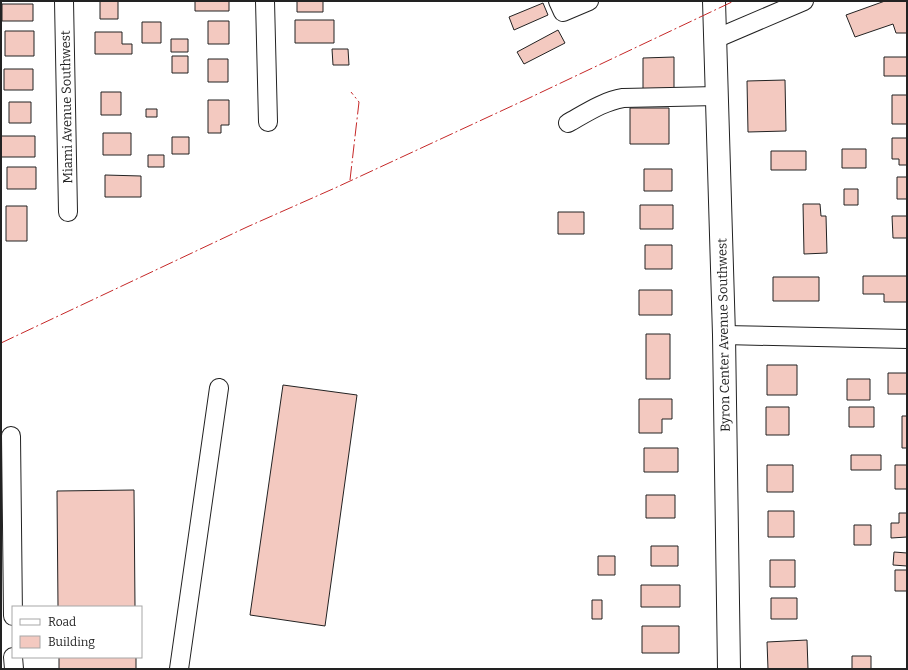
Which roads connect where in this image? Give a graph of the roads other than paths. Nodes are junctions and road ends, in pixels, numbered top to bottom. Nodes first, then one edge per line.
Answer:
1 (64, 1) edge
2 (265, 1) edge
3 (558, 1) edge
4 (589, 1) edge
5 (714, 1) edge
6 (804, 1) edge
7 (715, 39) junction
8 (717, 96) junction
9 (268, 122) dead end
10 (568, 123) dead end
11 (68, 212) dead end
12 (724, 335) junction
13 (907, 339) edge
14 (219, 388) dead end
15 (11, 436) dead end
16 (13, 606) edge
17 (14, 658) edge
18 (14, 669) edge
19 (179, 669) edge
20 (729, 669) edge

1 - 11 street, Miami Avenue Southwest
2 - 9 street
3 - 4 street
5 - 7 main road, Byron Center Avenue Southwest
6 - 7 street
7 - 8 main road, Byron Center Avenue Southwest
8 - 10 street
8 - 12 main road, Byron Center Avenue Southwest
12 - 13 street
12 - 20 main road, Byron Center Avenue Southwest
14 - 19 street
15 - 16 street
17 - 18 street

